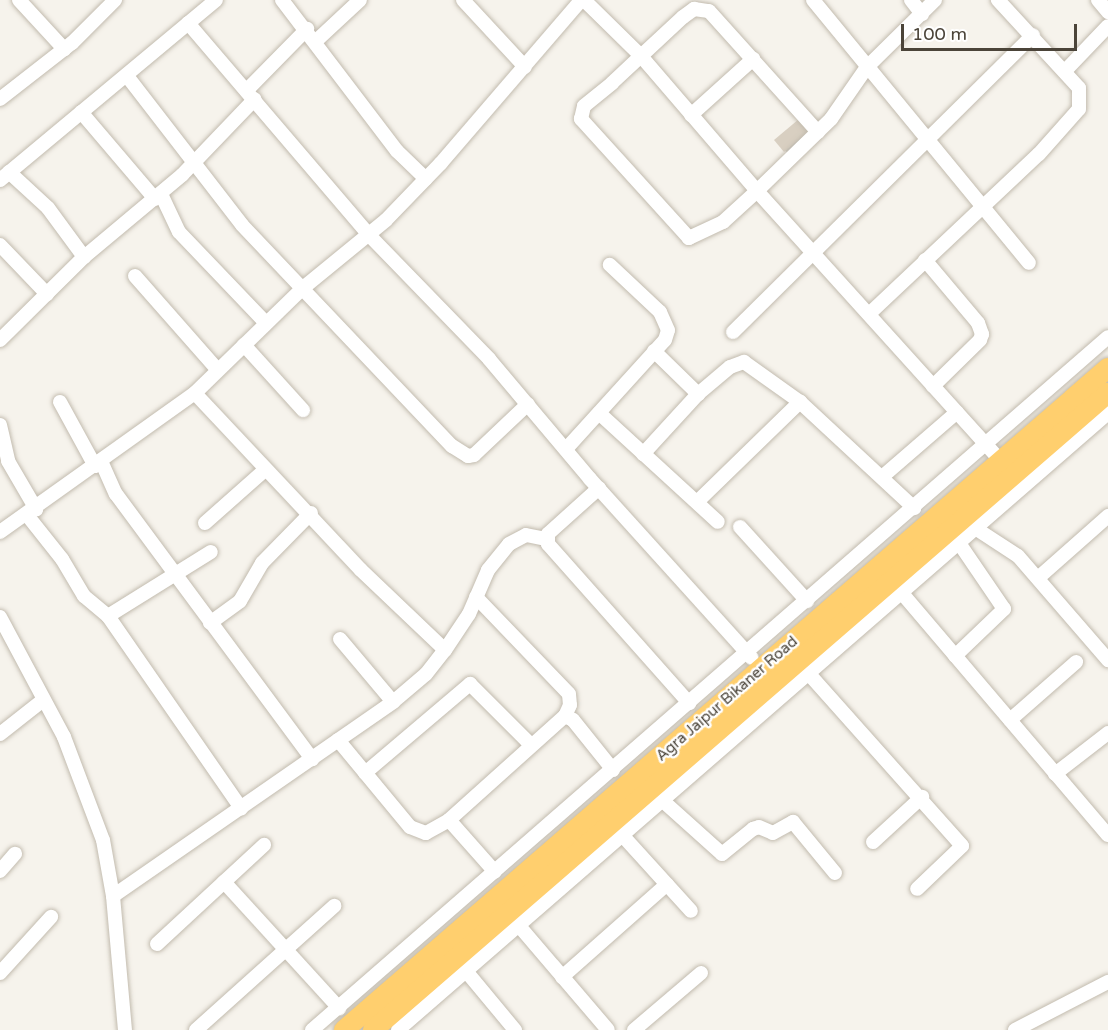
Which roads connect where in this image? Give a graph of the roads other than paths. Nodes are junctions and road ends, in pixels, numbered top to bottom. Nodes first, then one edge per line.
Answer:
1 (19, 0) edge
2 (216, 0) edge
3 (360, 0) edge
4 (463, 0) edge
5 (813, 0) edge
6 (911, 0) edge
7 (935, 0) edge
8 (998, 0) edge
9 (1098, 0) edge
10 (111, 1) edge
11 (288, 2) edge
12 (575, 2) edge
13 (1108, 12) edge
14 (922, 14) junction
15 (188, 23) junction
16 (1108, 26) edge
17 (308, 29) junction
18 (1033, 35) junction
19 (316, 40) junction
20 (64, 49) junction
21 (641, 56) junction
22 (753, 59) junction
23 (525, 67) junction
24 (867, 67) junction
25 (1065, 71) junction
26 (127, 76) junction
27 (2, 92) edge
28 (251, 94) junction
29 (81, 112) junction
30 (691, 115) junction
31 (818, 132) junction
32 (927, 140) junction
33 (194, 162) junction
34 (5, 176) edge
35 (426, 179) junction
36 (757, 191) junction
37 (158, 196) junction
38 (981, 207) junction
39 (369, 235) junction
40 (0, 245) edge
41 (813, 256) junction
42 (84, 257) junction
43 (925, 260) junction
44 (1029, 263) dead end
45 (610, 265) dead end
46 (135, 276) dead end
47 (303, 288) junction
48 (47, 294) junction
49 (869, 314) junction
50 (267, 323) junction
51 (733, 332) dead end
52 (1108, 337) edge
53 (0, 340) edge
54 (244, 345) junction
55 (654, 351) junction
56 (1108, 368) edge
57 (218, 370) junction
58 (933, 386) junction
59 (195, 393) junction
60 (1108, 393) edge
61 (698, 394) junction
62 (60, 402) dead end
63 (800, 402) junction
64 (528, 404) junction
65 (303, 410) dead end
66 (957, 412) junction
67 (599, 413) junction
68 (1108, 413) edge
69 (0, 425) edge
70 (986, 443) junction
71 (566, 449) junction
72 (643, 454) junction
73 (1001, 461) junction
74 (98, 463) junction
75 (266, 469) junction
76 (882, 477) junction
77 (599, 488) junction
78 (697, 502) junction
79 (914, 508) junction
80 (32, 512) junction
81 (311, 513) junction
82 (1108, 516) edge
83 (718, 522) dead end
84 (206, 523) dead end
85 (740, 527) dead end
86 (975, 528) junction
87 (0, 532) edge
88 (546, 539) junction
89 (959, 543) junction
90 (212, 552) dead end
91 (175, 573) junction
92 (1038, 578) junction
93 (901, 592) junction
94 (476, 597) junction
95 (807, 601) junction
96 (108, 616) junction
97 (0, 617) edge
98 (210, 623) junction
99 (340, 639) dead end
100 (445, 650) junction
101 (747, 653) junction
102 (955, 656) junction
103 (1108, 660) edge
104 (1076, 662) dead end
105 (762, 668) junction
106 (809, 674) junction
107 (43, 700) junction
108 (393, 702) junction
109 (689, 703) junction
110 (565, 716) junction
111 (1010, 720) junction
112 (1108, 733) edge
113 (0, 734) edge
114 (338, 740) junction
115 (531, 745) junction
116 (312, 759) junction
117 (613, 770) junction
118 (365, 773) junction
119 (1055, 774) junction
120 (922, 797) junction
121 (663, 801) junction
122 (241, 808) junction
123 (449, 820) junction
124 (1108, 835) edge
125 (623, 836) junction
126 (873, 842) dead end
127 (264, 845) dead end
128 (15, 854) dead end
129 (0, 871) edge
130 (495, 872) junction
131 (835, 873) dead end
132 (224, 882) junction
133 (667, 884) junction
134 (917, 889) dead end
135 (113, 896) junction
136 (334, 906) dead end
137 (691, 911) dead end
138 (51, 916) dead end
139 (520, 927) junction
140 (157, 944) dead end
141 (286, 950) junction
142 (461, 965) junction
143 (701, 972) dead end
144 (0, 973) edge
145 (562, 977) junction
146 (1108, 982) edge
147 (339, 1008) junction
148 (124, 1030) edge
149 (196, 1030) edge
150 (312, 1030) edge
151 (344, 1030) edge
152 (373, 1030) edge
153 (398, 1030) edge
154 (515, 1030) edge
155 (608, 1030) edge
156 (634, 1030) edge
157 (1015, 1030) edge

1 - 20 street
2 - 15 street
3 - 19 street
4 - 23 street
5 - 24 street
6 - 14 street
7 - 14 street
8 - 18 street
9 - 13 street
10 - 20 street
11 - 17 street
12 - 21 street
12 - 23 street
14 - 24 street
15 - 26 street
15 - 28 street
16 - 25 street
17 - 19 street
17 - 28 street
18 - 25 street
18 - 32 street
19 - 35 street
20 - 27 street
21 - 22 street
21 - 30 street
21 - 36 street
22 - 30 street
22 - 31 street
23 - 35 street
24 - 31 street
24 - 32 street
25 - 38 street
26 - 29 street
26 - 33 street
28 - 33 street
28 - 39 street
29 - 34 street
29 - 37 street
30 - 36 street
31 - 36 street
32 - 38 street
32 - 41 street
33 - 37 street
33 - 47 street
34 - 42 street
35 - 39 street
36 - 41 street
37 - 42 street
37 - 50 street
38 - 43 street
38 - 44 street
39 - 47 street
39 - 64 street
40 - 48 street
41 - 49 street
41 - 51 street
42 - 48 street
43 - 49 street
43 - 58 street
45 - 55 street
46 - 57 street
47 - 50 street
47 - 64 street
48 - 53 street
49 - 58 street
50 - 54 street
52 - 70 street
54 - 57 street
54 - 65 street
55 - 61 street
55 - 67 street
56 - 73 highway, Agra Jaipur Bikaner Road
57 - 59 street
58 - 66 street
59 - 74 street
59 - 75 street
60 - 142 highway, Agra Jaipur Bikaner Road
61 - 63 street
61 - 72 street
62 - 74 street
63 - 76 street
63 - 78 street
64 - 71 street
66 - 70 street
66 - 76 street
67 - 71 street
67 - 72 street
68 - 86 street
69 - 80 street
70 - 73 street
70 - 79 street
71 - 77 street
72 - 78 street
73 - 105 highway, Agra Jaipur Bikaner Road
74 - 80 street
74 - 91 street
75 - 81 street
75 - 84 street
76 - 79 street
77 - 88 street
77 - 101 street
78 - 83 street
79 - 95 street
80 - 87 street
80 - 96 street
81 - 98 street
81 - 100 street
82 - 92 street
85 - 95 street
86 - 89 street
86 - 92 street
88 - 94 street
88 - 109 street
89 - 93 street
89 - 102 street
90 - 91 street
91 - 96 street
91 - 98 street
92 - 103 street
93 - 102 street
93 - 106 street
94 - 100 street
94 - 110 street
95 - 101 street
96 - 122 street
97 - 107 street
98 - 116 street
99 - 108 street
100 - 108 street
101 - 105 street
101 - 109 street
102 - 111 street
104 - 111 street
105 - 151 highway, Agra Jaipur Bikaner Road
106 - 120 street
106 - 121 street
107 - 113 street
107 - 135 street
108 - 114 street
109 - 117 street
110 - 115 street
110 - 117 street
111 - 119 street
112 - 119 street
114 - 116 street
114 - 118 street
115 - 118 street
115 - 123 street
116 - 122 street
117 - 130 street
118 - 123 street
119 - 124 street
120 - 126 street
120 - 134 street
121 - 125 street
121 - 131 street
122 - 135 street
123 - 130 street
125 - 133 street
125 - 139 street
127 - 132 street
128 - 129 street
130 - 147 street
132 - 140 street
132 - 141 street
133 - 137 street
133 - 145 street
135 - 148 street
136 - 141 street
138 - 144 street
139 - 142 street
139 - 145 street
141 - 147 street
141 - 149 street
142 - 152 highway, Agra Jaipur Bikaner Road
142 - 153 street
142 - 154 street
143 - 156 street
145 - 155 street
146 - 157 street
147 - 150 street

